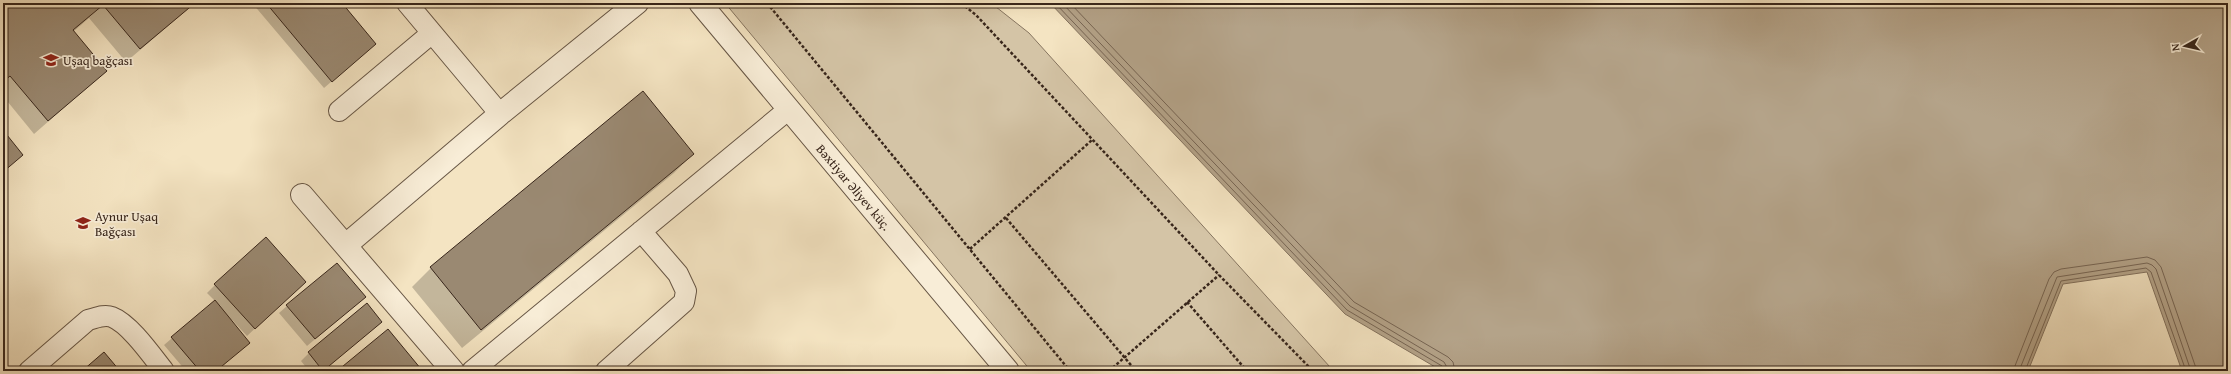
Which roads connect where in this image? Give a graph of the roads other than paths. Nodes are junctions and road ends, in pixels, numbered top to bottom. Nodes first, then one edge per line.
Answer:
1 (407, 3) edge
2 (637, 3) edge
3 (700, 3) edge
4 (432, 33) junction
5 (788, 109) junction
6 (339, 111) dead end
7 (500, 114) junction
8 (302, 195) dead end
9 (642, 231) junction
10 (346, 245) junction
11 (29, 371) edge
12 (164, 371) edge
13 (453, 371) edge
14 (472, 371) edge
15 (606, 371) edge
16 (1008, 371) edge

1 - 4 lane
2 - 7 street
3 - 5 street, Bəxtiyar Əliyev küç.
4 - 6 lane
4 - 7 lane
5 - 9 lane
5 - 16 street, Bəxtiyar Əliyev küç.
7 - 10 street
8 - 10 street
9 - 14 lane
9 - 15 lane
10 - 13 street
11 - 12 lane

